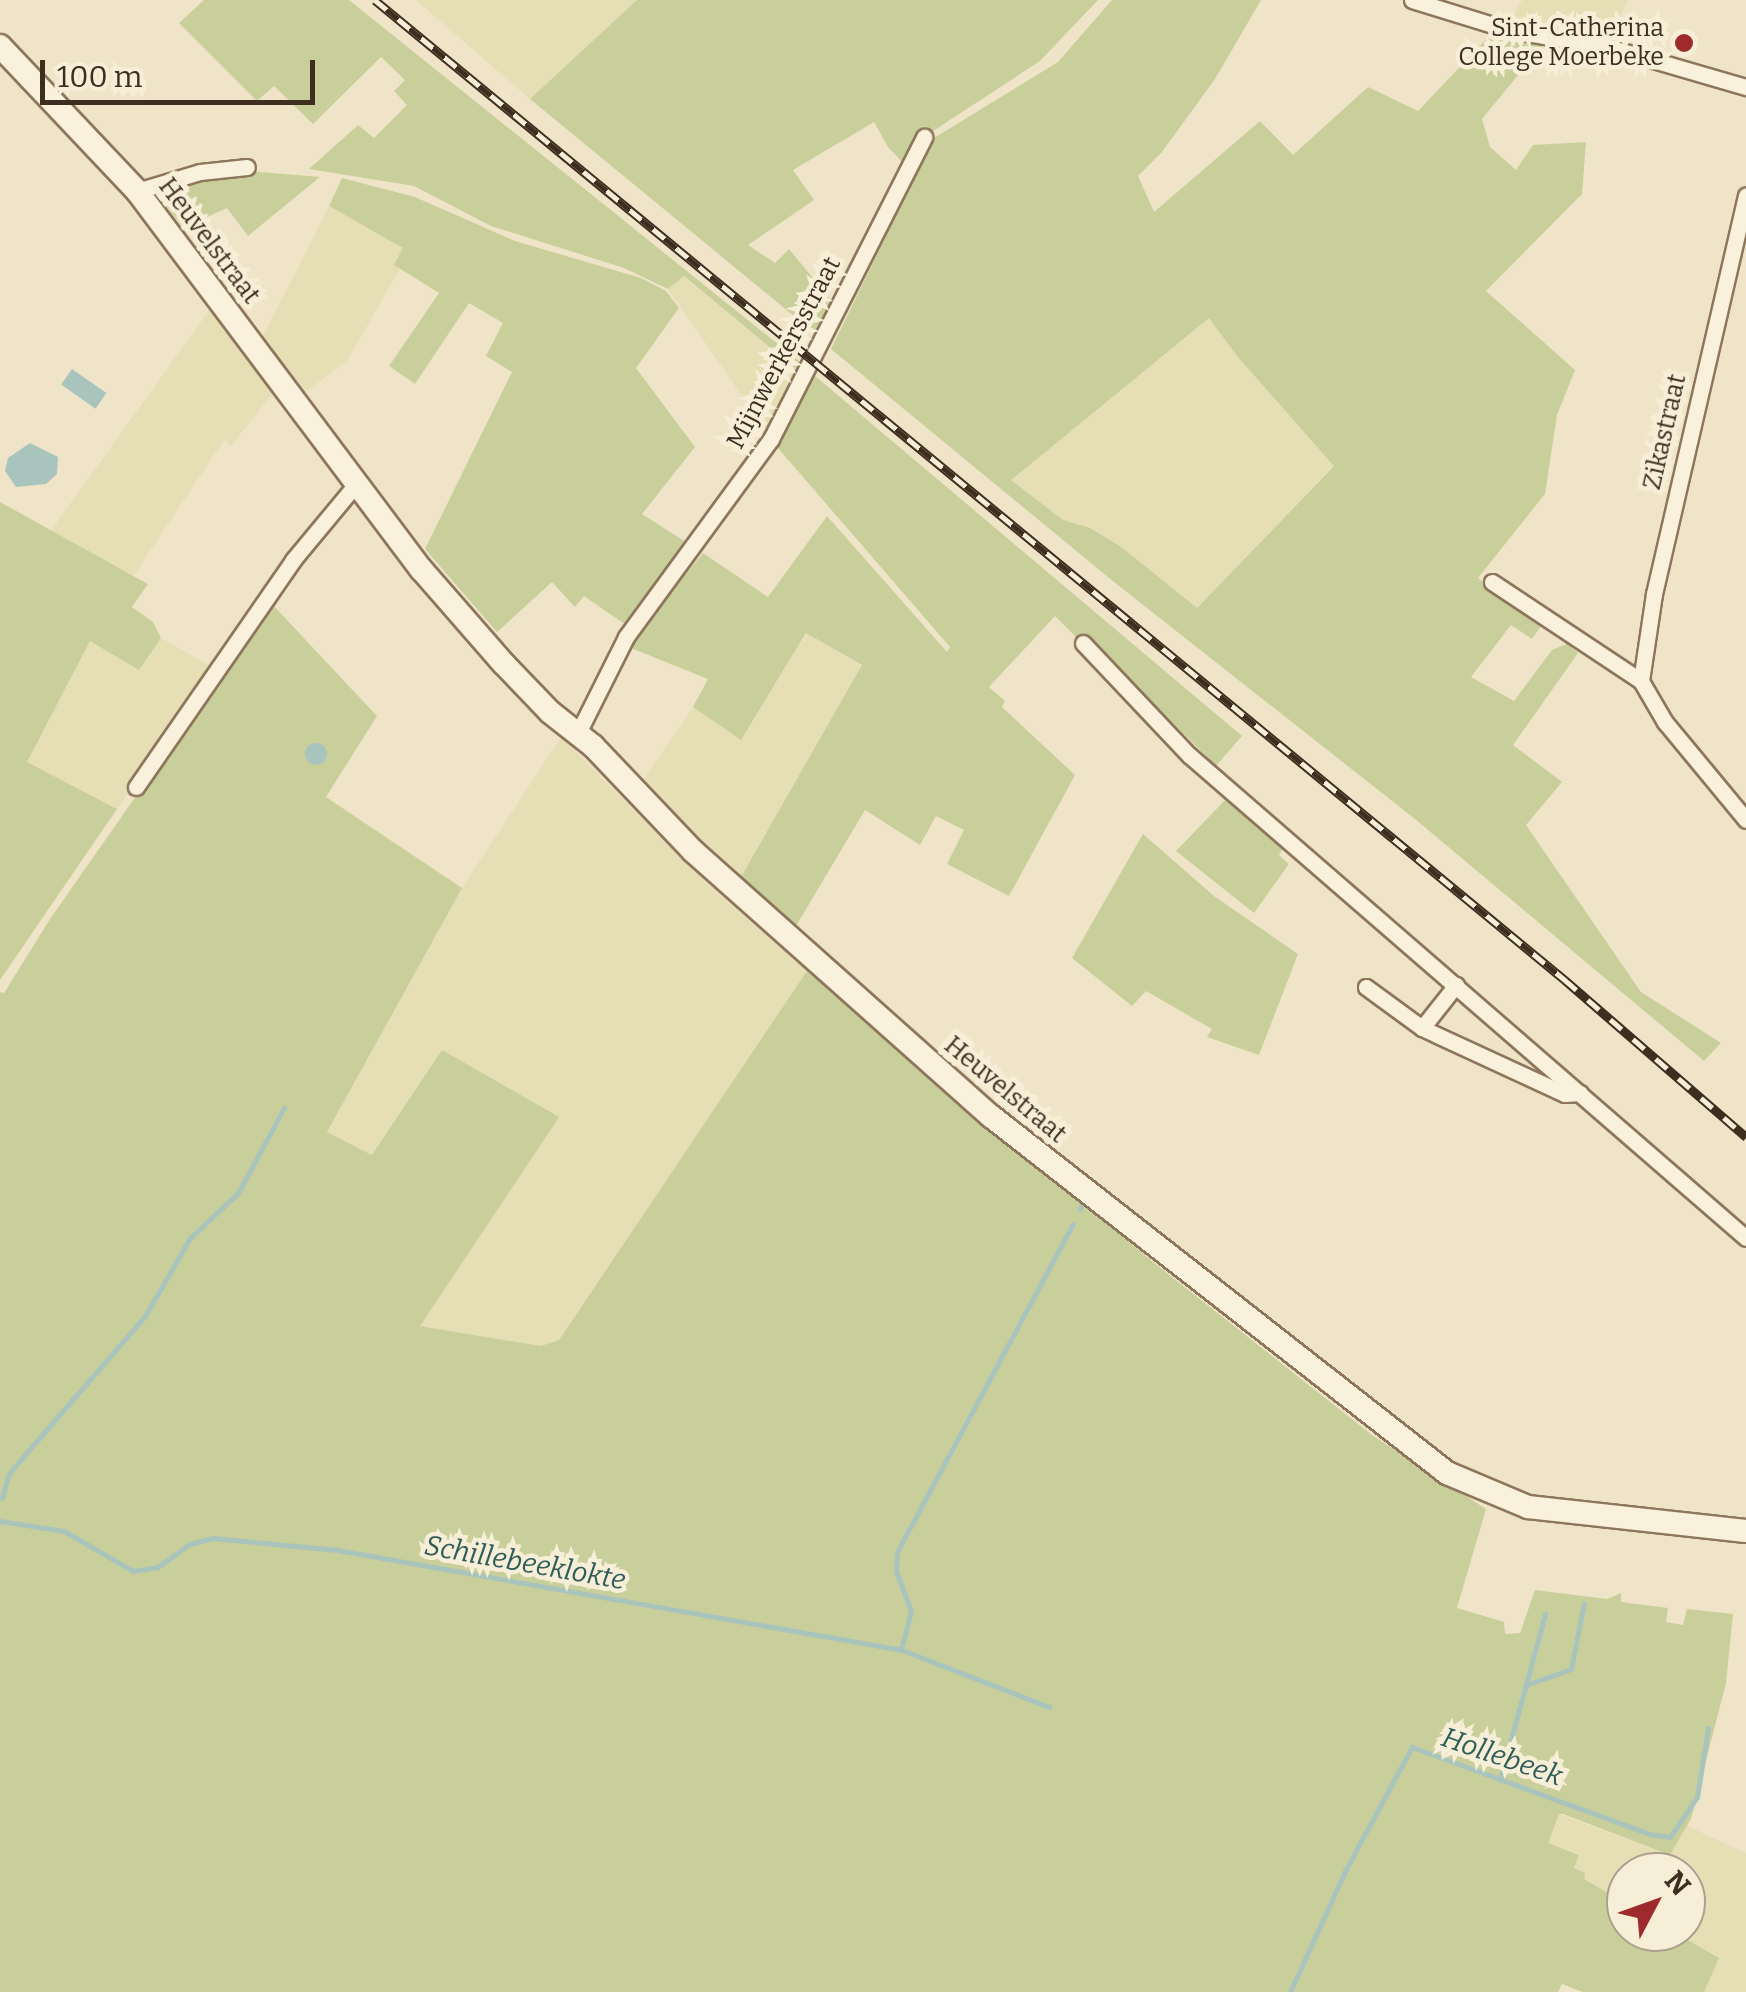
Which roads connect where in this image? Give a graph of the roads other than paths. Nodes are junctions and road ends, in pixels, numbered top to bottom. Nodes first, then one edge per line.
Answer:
1 (1412, 0) edge
2 (0, 46) edge
3 (1746, 87) edge
4 (924, 137) dead end
5 (247, 167) dead end
6 (138, 191) junction
7 (1746, 195) edge
8 (356, 484) junction
9 (1492, 582) dead end
10 (1083, 643) dead end
11 (1641, 681) junction
12 (578, 733) junction
13 (136, 787) dead end
14 (1746, 820) edge
15 (1456, 985) junction
16 (1366, 987) dead end
17 (1422, 1028) junction
18 (1580, 1093) junction
19 (1746, 1238) edge
20 (1746, 1531) edge

1 - 3 street
2 - 6 street, Heuvelstraat
4 - 12 street, Mijnwerkersstraat
5 - 6 street
6 - 8 street, Heuvelstraat
7 - 11 street, Zikastraat
8 - 12 street, Heuvelstraat
8 - 13 street
9 - 11 street
10 - 15 street
11 - 14 street
12 - 20 street, Heuvelstraat
15 - 17 street
15 - 18 street
16 - 17 street
17 - 18 street
18 - 19 street

